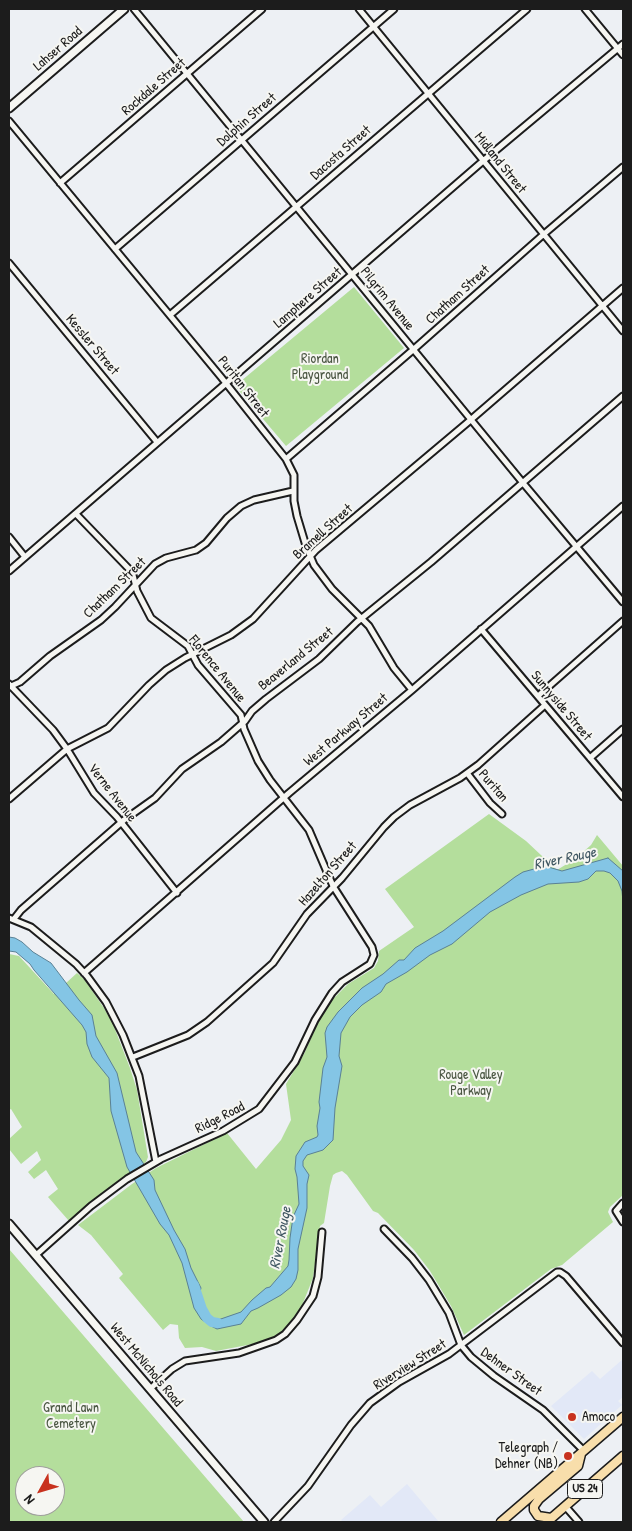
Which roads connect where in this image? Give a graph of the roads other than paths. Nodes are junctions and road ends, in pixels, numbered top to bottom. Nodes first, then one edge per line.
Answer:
1 (124, 9) edge
2 (134, 9) edge
3 (262, 9) edge
4 (359, 9) edge
5 (394, 9) edge
6 (527, 9) edge
7 (585, 9) edge
8 (373, 26) junction
9 (623, 44) edge
10 (618, 48) junction
11 (623, 55) edge
12 (187, 73) junction
13 (428, 93) junction
14 (9, 108) edge
15 (9, 121) edge
16 (242, 140) junction
17 (484, 161) junction
18 (623, 167) edge
19 (60, 183) junction
20 (296, 206) junction
21 (544, 234) junction
22 (115, 248) junction
23 (9, 262) edge
24 (352, 274) junction
25 (623, 288) edge
26 (602, 306) junction
27 (170, 315) junction
28 (623, 331) edge
29 (414, 350) junction
30 (225, 384) junction
31 (623, 396) edge
32 (471, 419) junction
33 (158, 442) junction
34 (286, 459) junction
35 (523, 483) junction
36 (293, 491) junction
37 (623, 506) edge
38 (76, 514) junction
39 (9, 537) edge
40 (576, 547) junction
41 (310, 556) junction
42 (25, 557) junction
43 (9, 571) edge
44 (135, 585) junction
45 (623, 602) edge
46 (362, 618) junction
47 (623, 621) edge
48 (481, 629) junction
49 (192, 654) junction
50 (9, 686) edge
51 (412, 690) junction
52 (538, 696) junction
53 (545, 705) junction
54 (243, 723) junction
55 (623, 729) edge
56 (67, 749) junction
57 (590, 758) junction
58 (467, 773) junction
59 (623, 797) edge
60 (284, 798) junction
61 (9, 799) edge
62 (502, 814) dead end
63 (121, 822) junction
64 (333, 886) junction
65 (177, 893) junction
66 (11, 918) edge
67 (372, 960) joint
68 (84, 973) junction
69 (133, 1057) junction
70 (154, 1163) junction
71 (623, 1203) edge
72 (623, 1222) edge
73 (9, 1224) edge
74 (384, 1230) dead end
75 (322, 1232) dead end
76 (36, 1256) junction
77 (623, 1343) edge
78 (461, 1345) junction
79 (150, 1390) junction
80 (623, 1417) edge
81 (582, 1452) junction
82 (623, 1456) edge
83 (565, 1506) junction
84 (549, 1520) edge
85 (264, 1522) edge
86 (274, 1522) edge
87 (500, 1522) edge
88 (579, 1522) edge

1 - 14 main road, Lahser Road
2 - 12 street, Pilgrim Avenue
3 - 12 street, Rockdale Street
4 - 8 street, Midland Street
5 - 8 street, Dolphin Street
6 - 13 street, Dacosta Street
7 - 10 street
8 - 13 street, Midland Street
8 - 16 street, Dolphin Street
9 - 10 street, Lamphere Street
10 - 11 street
10 - 17 street, Lamphere Street
12 - 16 street, Pilgrim Avenue
12 - 19 street, Rockdale Street
13 - 17 street, Midland Street
13 - 20 street, Dacosta Street
15 - 19 street, Puritan Street
16 - 20 street, Pilgrim Avenue
16 - 22 street, Dolphin Street
17 - 21 street, Midland Street
17 - 24 street, Lamphere Street
18 - 21 street, Chatham Street
19 - 22 street, Puritan Street
20 - 24 street, Pilgrim Avenue
20 - 27 street, Dacosta Street
21 - 26 street, Midland Street
21 - 29 street, Chatham Street
22 - 27 street, Puritan Street
23 - 33 street, Kessler Street
24 - 29 street, Pilgrim Avenue
24 - 30 street, Lamphere Street
25 - 26 street, Bramell Street
26 - 28 street, Midland Street
26 - 32 street, Bramell Street
27 - 30 street, Puritan Street
29 - 32 street, Pilgrim Avenue
29 - 34 street, Chatham Street
30 - 33 street, Lamphere Street
30 - 34 street, Puritan Street
31 - 35 street, Beaverland Street
32 - 35 street, Pilgrim Avenue
32 - 41 street, Bramell Street
33 - 38 street, Lamphere Street
34 - 36 street, Puritan Street
35 - 40 street, Pilgrim Avenue
35 - 46 street, Beaverland Street
36 - 41 street, Puritan Street
36 - 44 street, Chatham Street
37 - 40 street, West Parkway Street
38 - 42 street, Lamphere Street
38 - 44 street, Florence Avenue
39 - 42 street
40 - 45 street, Pilgrim Avenue
40 - 48 street, West Parkway Street
41 - 46 street, Puritan Street
41 - 49 street, Bramell Street
42 - 43 street, Lamphere Street
44 - 49 street, Florence Avenue
44 - 50 street, Chatham Street
46 - 51 street, Puritan Street
46 - 54 street, Beaverland Street
47 - 52 street
48 - 51 street, West Parkway Street
48 - 52 street, Sunnyside Street
49 - 54 street, Florence Avenue
49 - 56 street, Bramell Street
50 - 56 street, Verne Avenue
51 - 60 street, West Parkway Street
52 - 53 street, Sunnyside Street
53 - 57 street, Sunnyside Street
53 - 58 street, Hazelton Street
54 - 60 street, Florence Avenue
54 - 63 street, Beaverland Street
55 - 57 street
56 - 61 street, Bramell Street
56 - 63 street, Verne Avenue
57 - 59 street, Sunnyside Street
58 - 62 street, Puritan
58 - 64 street, Hazelton Street
60 - 64 street, Florence Avenue
60 - 65 street, West Parkway Street
63 - 65 street, Verne Avenue
63 - 66 street, Beaverland Street
64 - 67 street, Florence Avenue
64 - 69 street, Hazelton Street
65 - 68 street, West Parkway Street
66 - 68 street
67 - 70 street, Ridge Road
68 - 69 street
69 - 70 street
70 - 76 street, Ridge Road
71 - 72 street
73 - 76 main road, West McNichols Road
74 - 78 street, Dehner Street
75 - 79 street
76 - 79 main road, West McNichols Road
77 - 78 street, Riverview Street
78 - 81 street, Dehner Street
78 - 86 street, Riverview Street
79 - 85 main road, West McNichols Road
80 - 81 main road, US 24
81 - 84 main road
81 - 87 main road, US 24
82 - 83 main road, US 24
83 - 84 main road, US 24
83 - 88 street

